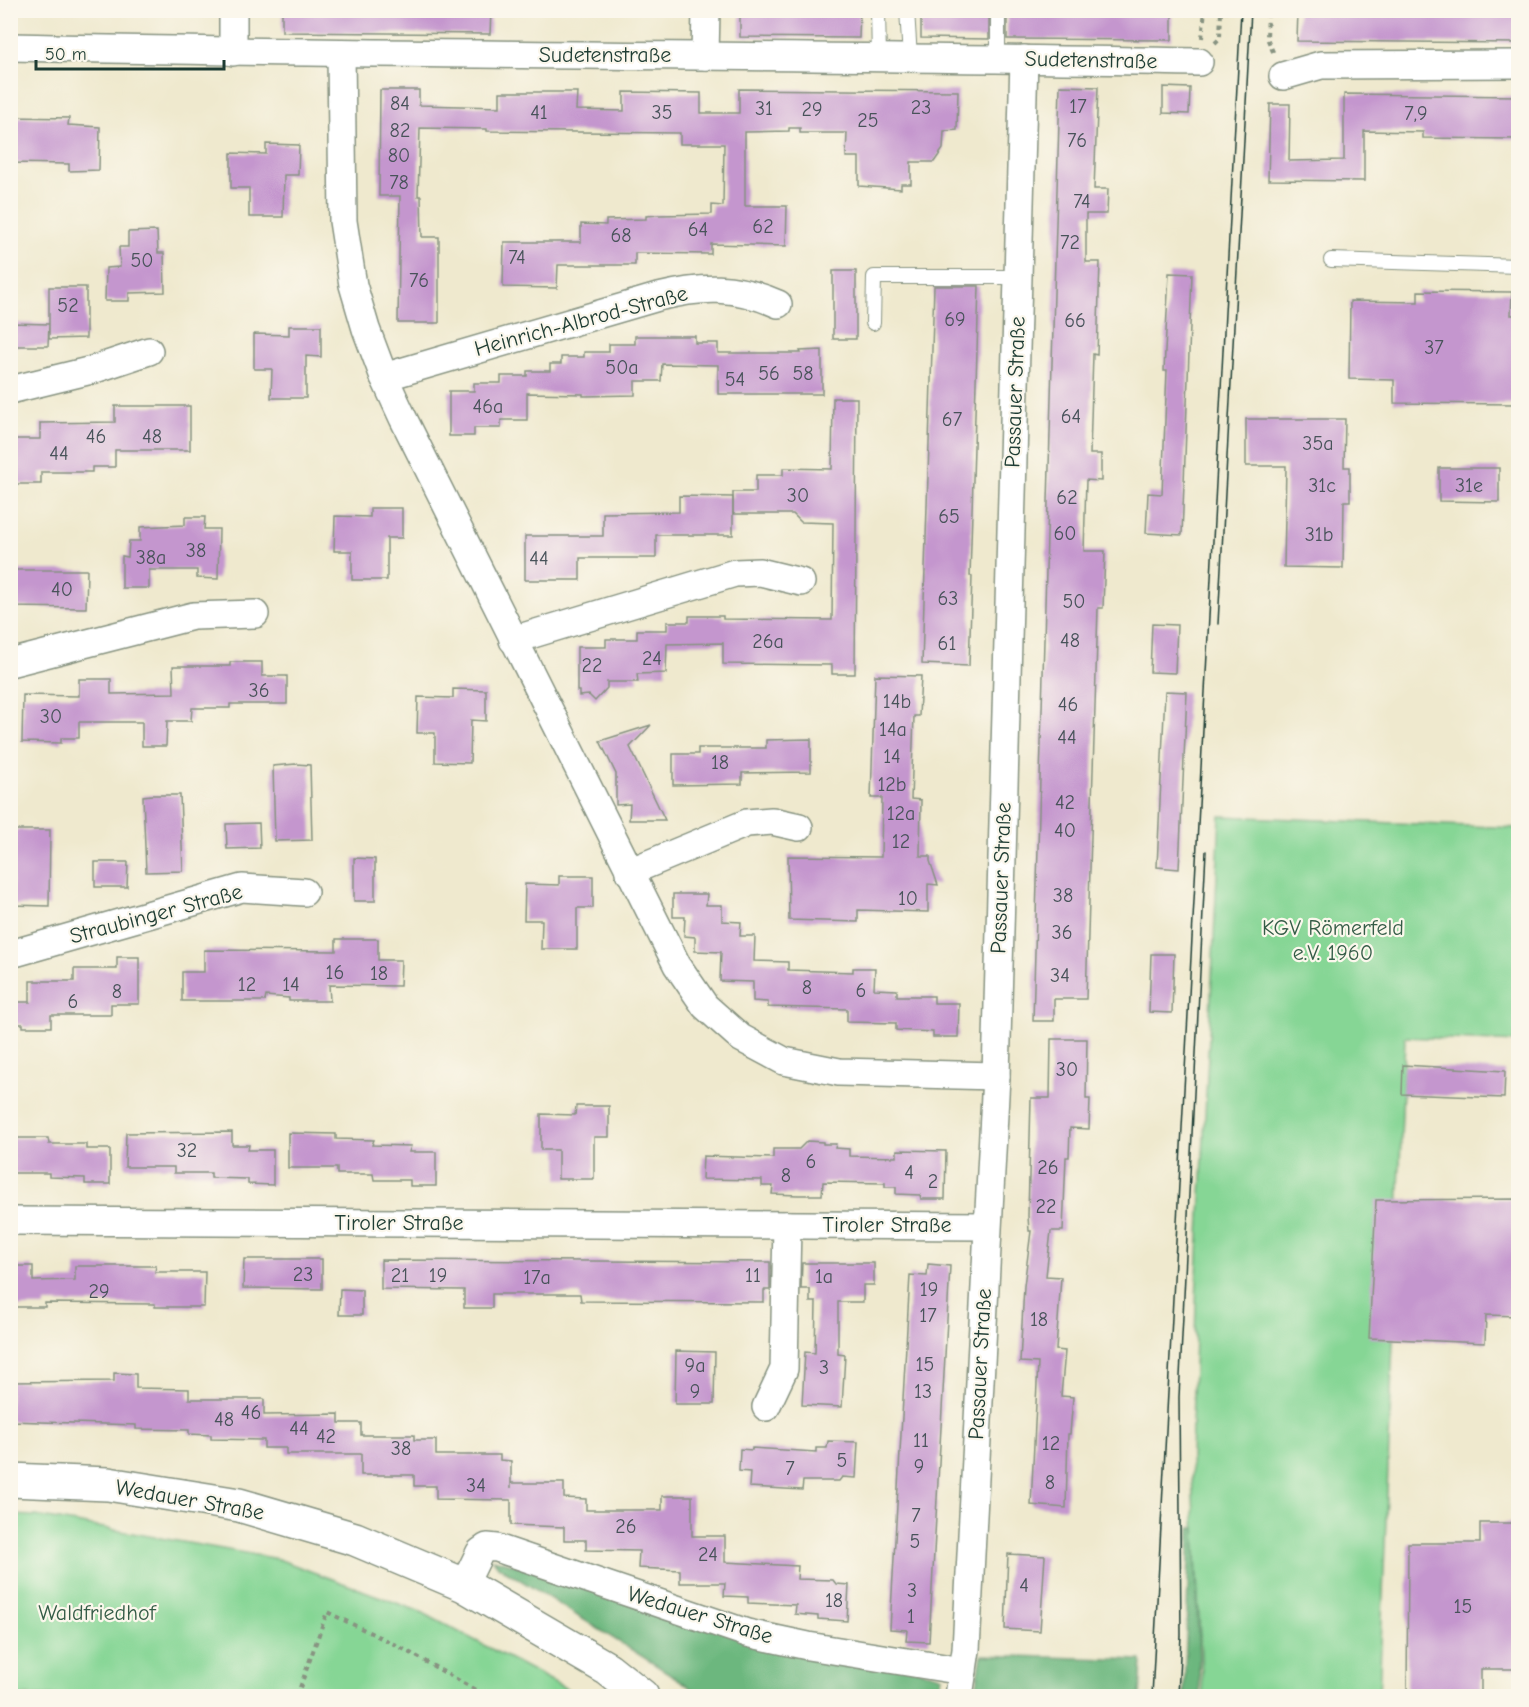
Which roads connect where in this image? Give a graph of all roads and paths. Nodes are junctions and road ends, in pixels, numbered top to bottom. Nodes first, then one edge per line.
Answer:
1 (233, 10) edge
2 (706, 10) edge
3 (878, 10) edge
4 (908, 10) edge
5 (998, 10) edge
6 (1220, 38) dead end
7 (1267, 38) dead end
8 (10, 47) edge
9 (233, 52) junction
10 (341, 53) junction
11 (705, 56) junction
12 (879, 58) junction
13 (909, 58) junction
14 (1011, 59) junction
15 (1199, 62) dead end
16 (1518, 64) edge
17 (1283, 76) dead end
18 (1331, 260) dead end
19 (1518, 266) edge
20 (1018, 277) junction
21 (778, 304) dead end
22 (873, 323) dead end
23 (148, 351) dead end
24 (384, 377) junction
25 (10, 390) edge
26 (801, 582) dead end
27 (255, 614) dead end
28 (513, 640) junction
29 (10, 663) edge
30 (799, 827) dead end
31 (629, 872) junction
32 (304, 892) dead end
33 (10, 952) edge
34 (996, 1076) junction
35 (10, 1221) edge
36 (787, 1225) junction
37 (987, 1226) junction
38 (766, 1407) dead end
39 (10, 1480) edge
40 (464, 1585) junction
41 (961, 1684) edge
42 (297, 1696) edge
43 (486, 1696) edge
44 (642, 1696) edge

1 - 9 street
2 - 11 street
3 - 12 lane
4 - 13 lane
5 - 14 lane
6 - 7 path
8 - 9 street, Sudetenstraße
9 - 10 street, Sudetenstraße
10 - 11 street, Sudetenstraße
10 - 24 street
11 - 12 street, Sudetenstraße
12 - 13 street, Sudetenstraße
13 - 14 street, Sudetenstraße
14 - 15 street, Sudetenstraße
14 - 20 street, Passauer Straße
16 - 17 street
18 - 19 lane
20 - 22 lane
20 - 34 street, Passauer Straße
21 - 24 street, Heinrich-Albrod-Straße
23 - 25 street
24 - 28 street
26 - 28 street
27 - 29 street
28 - 31 street
30 - 31 street
31 - 34 street
32 - 33 street, Straubinger Straße
34 - 37 street, Passauer Straße
35 - 36 street, Tiroler Straße
36 - 37 street, Tiroler Straße
36 - 38 street
37 - 41 street, Passauer Straße
39 - 40 street, Wedauer Straße
40 - 41 street, Wedauer Straße
40 - 44 street, Wedauer Straße
42 - 43 path

